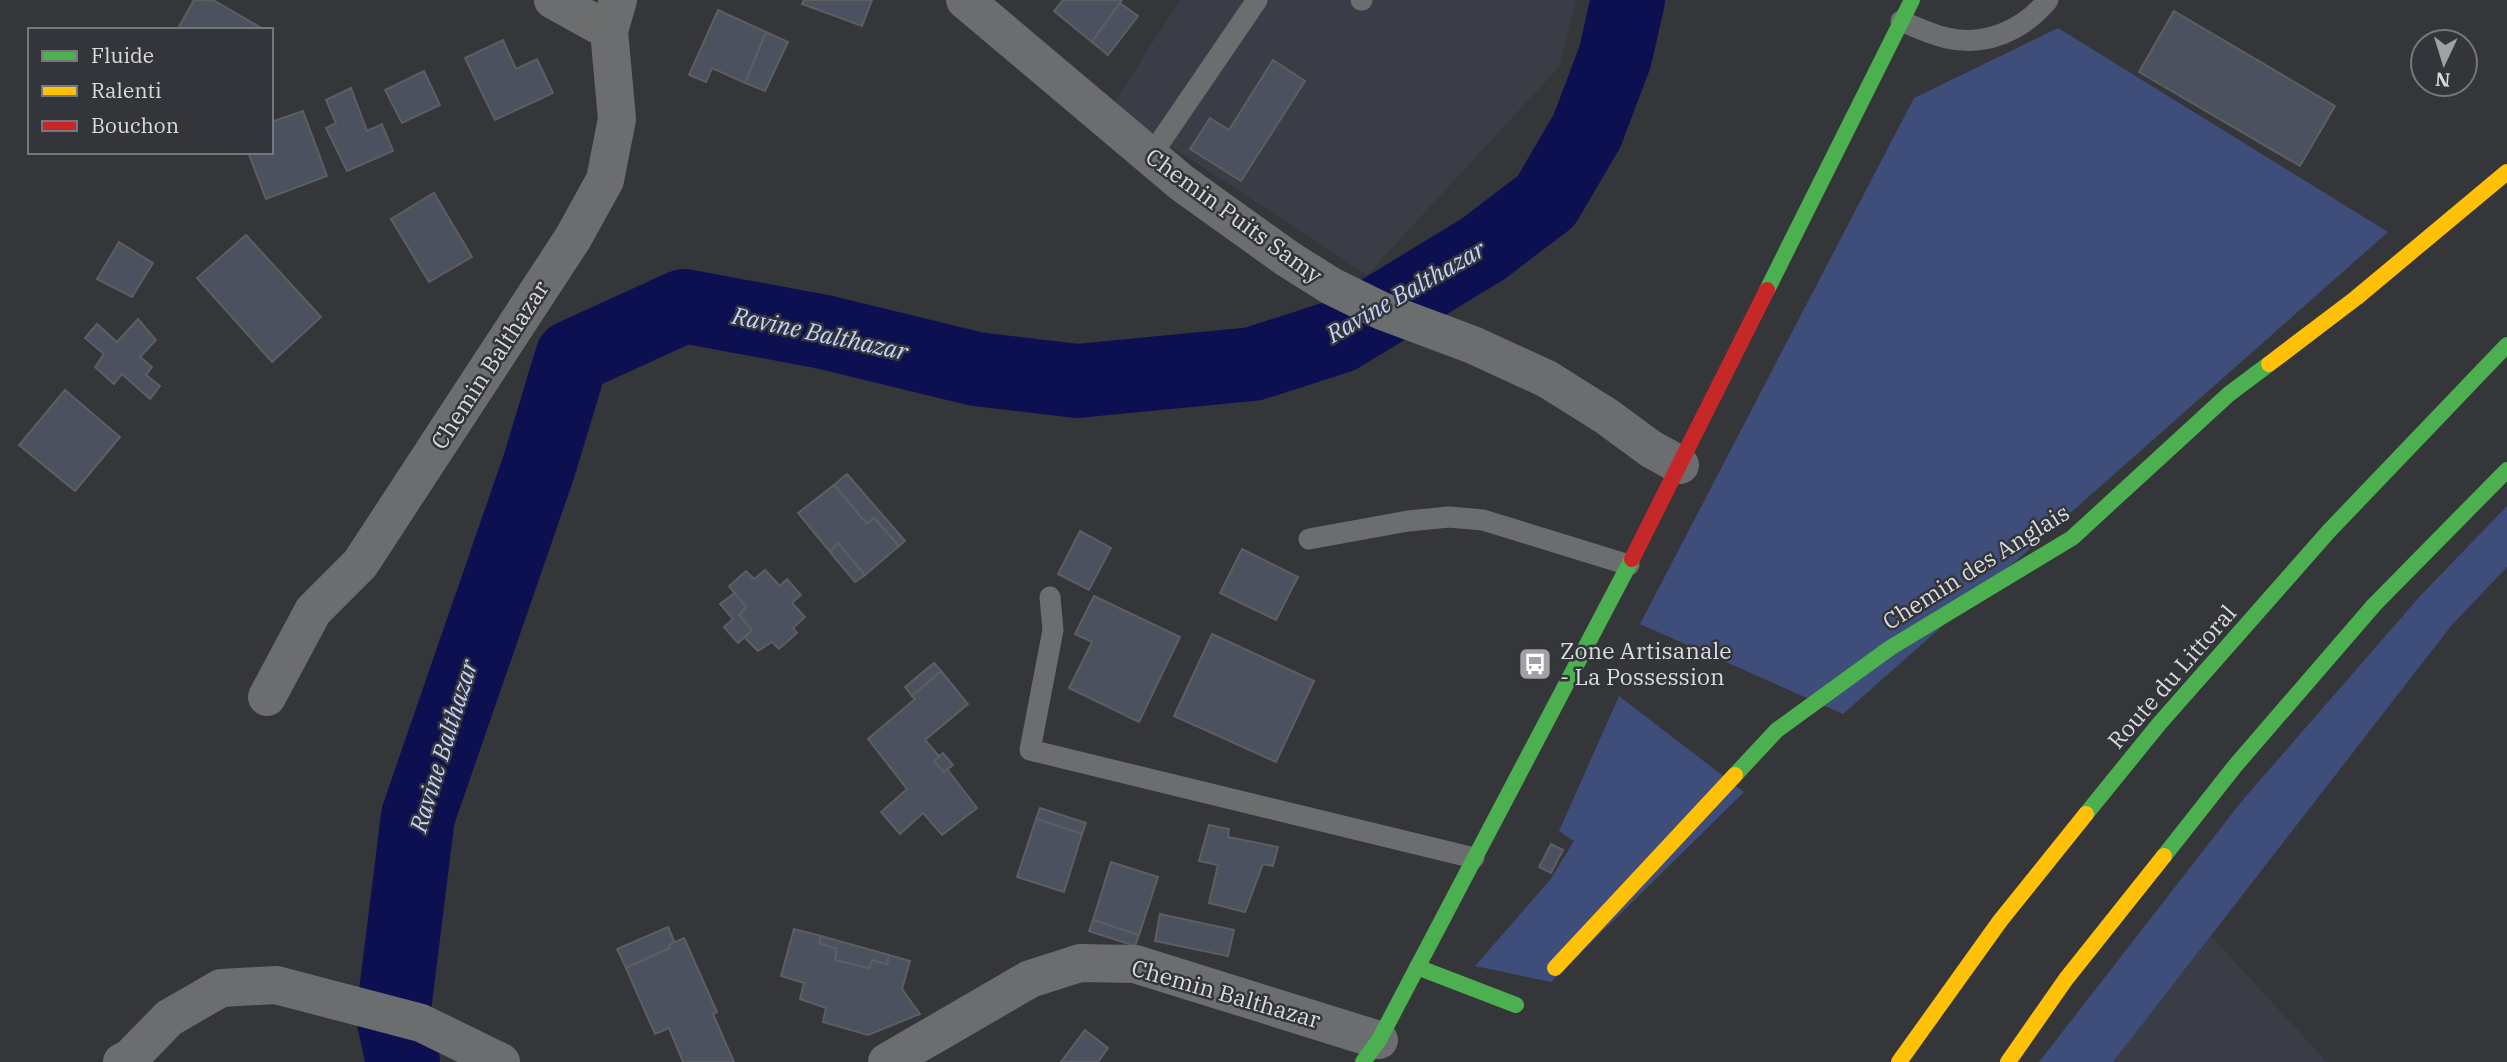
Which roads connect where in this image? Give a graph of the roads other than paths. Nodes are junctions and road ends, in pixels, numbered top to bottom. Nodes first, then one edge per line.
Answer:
1 (554, 0) edge
2 (965, 0) edge
3 (1257, 0) edge
4 (1912, 0) edge
5 (2048, 0) edge
6 (613, 15) edge
7 (1901, 21) junction
8 (1150, 157) junction
9 (2507, 172) edge
10 (2507, 345) edge
11 (1680, 465) junction
12 (2507, 470) edge
13 (1309, 539) dead end
14 (1629, 565) junction
15 (1050, 597) dead end
16 (267, 697) dead end
17 (1474, 858) junction
18 (1417, 967) junction
19 (1555, 968) dead end
20 (1516, 1005) dead end
21 (1371, 1051) edge
22 (122, 1062) edge
23 (501, 1062) edge
24 (887, 1062) edge
25 (1899, 1062) edge
26 (2008, 1062) edge

1 - 6 street
2 - 8 street, Chemin Puits Samy
3 - 8 lane
4 - 7 main road
5 - 7 lane
6 - 16 street, Chemin Balthazar
7 - 11 main road
8 - 11 street, Chemin Puits Samy
9 - 19 main road, Chemin des Anglais
10 - 25 main road, Route du Littoral
11 - 14 main road
12 - 26 main road
13 - 14 lane
14 - 17 main road
15 - 17 lane
17 - 18 main road
18 - 20 main road
18 - 21 main road
21 - 24 street, Chemin Balthazar
22 - 23 street

